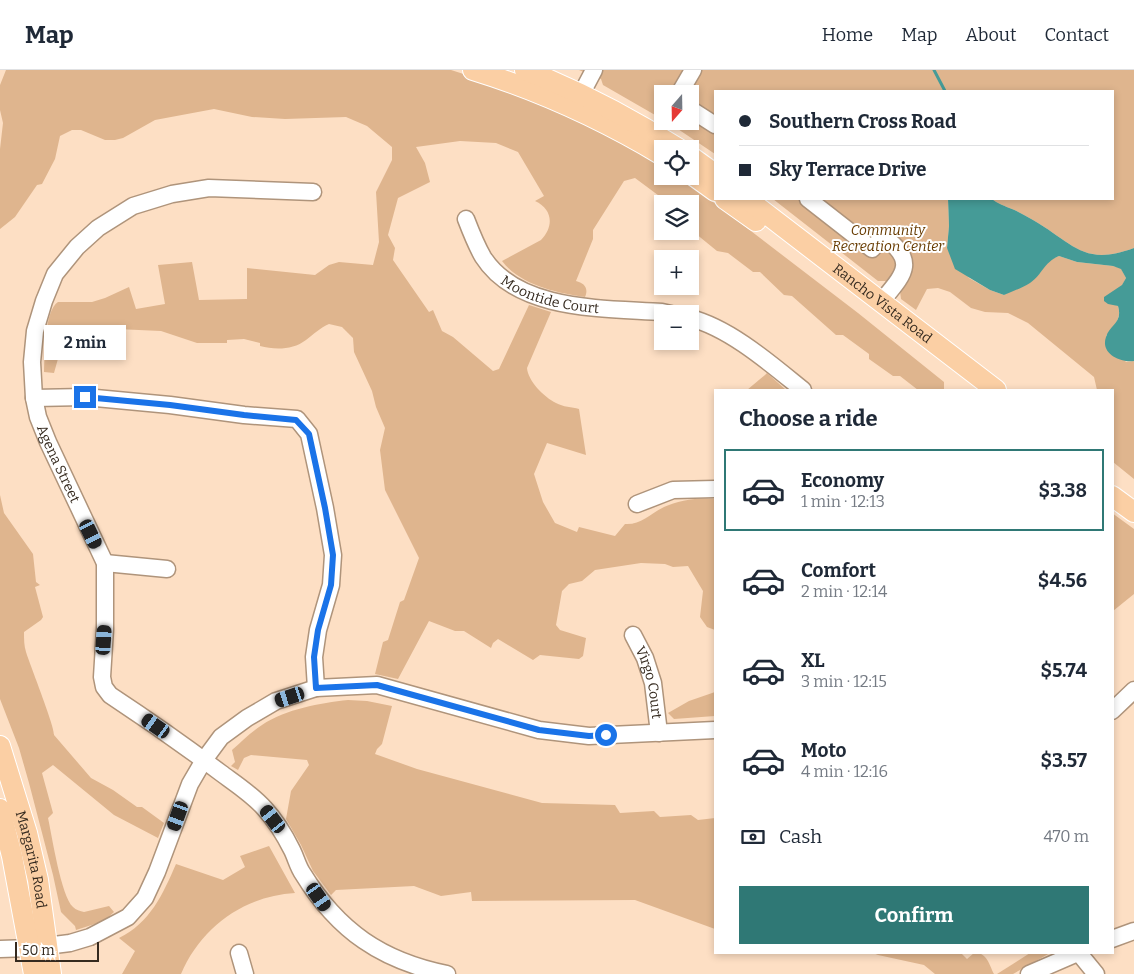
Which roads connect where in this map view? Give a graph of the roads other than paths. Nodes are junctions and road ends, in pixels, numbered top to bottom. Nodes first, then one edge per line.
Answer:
1 (473, 70) edge
2 (525, 70) edge
3 (594, 70) edge
4 (693, 70) edge
5 (684, 85) edge
6 (578, 101) junction
7 (699, 115) edge
8 (714, 124) edge
9 (665, 140) edge
10 (654, 150) edge
11 (699, 162) edge
12 (714, 173) edge
13 (699, 179) edge
14 (714, 190) edge
15 (313, 192) dead end
16 (727, 200) edge
17 (748, 200) edge
18 (809, 200) edge
19 (466, 219) dead end
20 (881, 302) junction
21 (654, 312) edge
22 (699, 322) edge
23 (981, 387) edge
24 (802, 389) edge
25 (34, 398) junction
26 (1114, 481) edge
27 (714, 489) edge
28 (1134, 496) edge
29 (1114, 497) edge
30 (637, 504) dead end
31 (1134, 512) edge
32 (105, 564) junction
33 (167, 569) dead end
34 (633, 635) dead end
35 (316, 688) junction
36 (1134, 690) edge
37 (1114, 709) edge
38 (714, 730) edge
39 (660, 733) junction
40 (0, 746) edge
41 (204, 760) junction
42 (0, 809) edge
43 (1134, 931) edge
44 (1114, 938) edge
45 (39, 947) junction
46 (0, 949) edge
47 (239, 953) dead end
48 (1077, 954) edge
49 (1080, 954) edge
50 (0, 961) edge
51 (34, 974) edge
52 (51, 974) edge
53 (245, 974) edge
54 (447, 974) edge
55 (1028, 974) edge
56 (1096, 974) edge

1 - 6 main road
2 - 6 main road
3 - 6 street
4 - 5 street
6 - 9 main road
6 - 10 main road
7 - 8 street
11 - 12 main road
13 - 14 main road
15 - 25 street, Agena Street
16 - 23 main road, Rancho Vista Road
17 - 20 main road, Rancho Vista Road
18 - 20 street
19 - 21 street, Moontide Court
20 - 23 main road, Rancho Vista Road
22 - 24 street
25 - 32 street, Agena Street
25 - 35 street
26 - 28 main road
27 - 30 street
29 - 31 main road
32 - 33 street
32 - 41 street, Agena Street
34 - 39 street, Virgo Court
35 - 39 street
35 - 41 street
36 - 37 street
38 - 39 street
40 - 45 main road, Margarita Road
41 - 45 street
41 - 54 street, Agena Street
42 - 45 main road, Margarita Road
43 - 44 street
45 - 46 street
45 - 50 street
45 - 51 main road, Margarita Road
45 - 52 main road, Margarita Road
47 - 53 street
48 - 55 street
49 - 56 street

